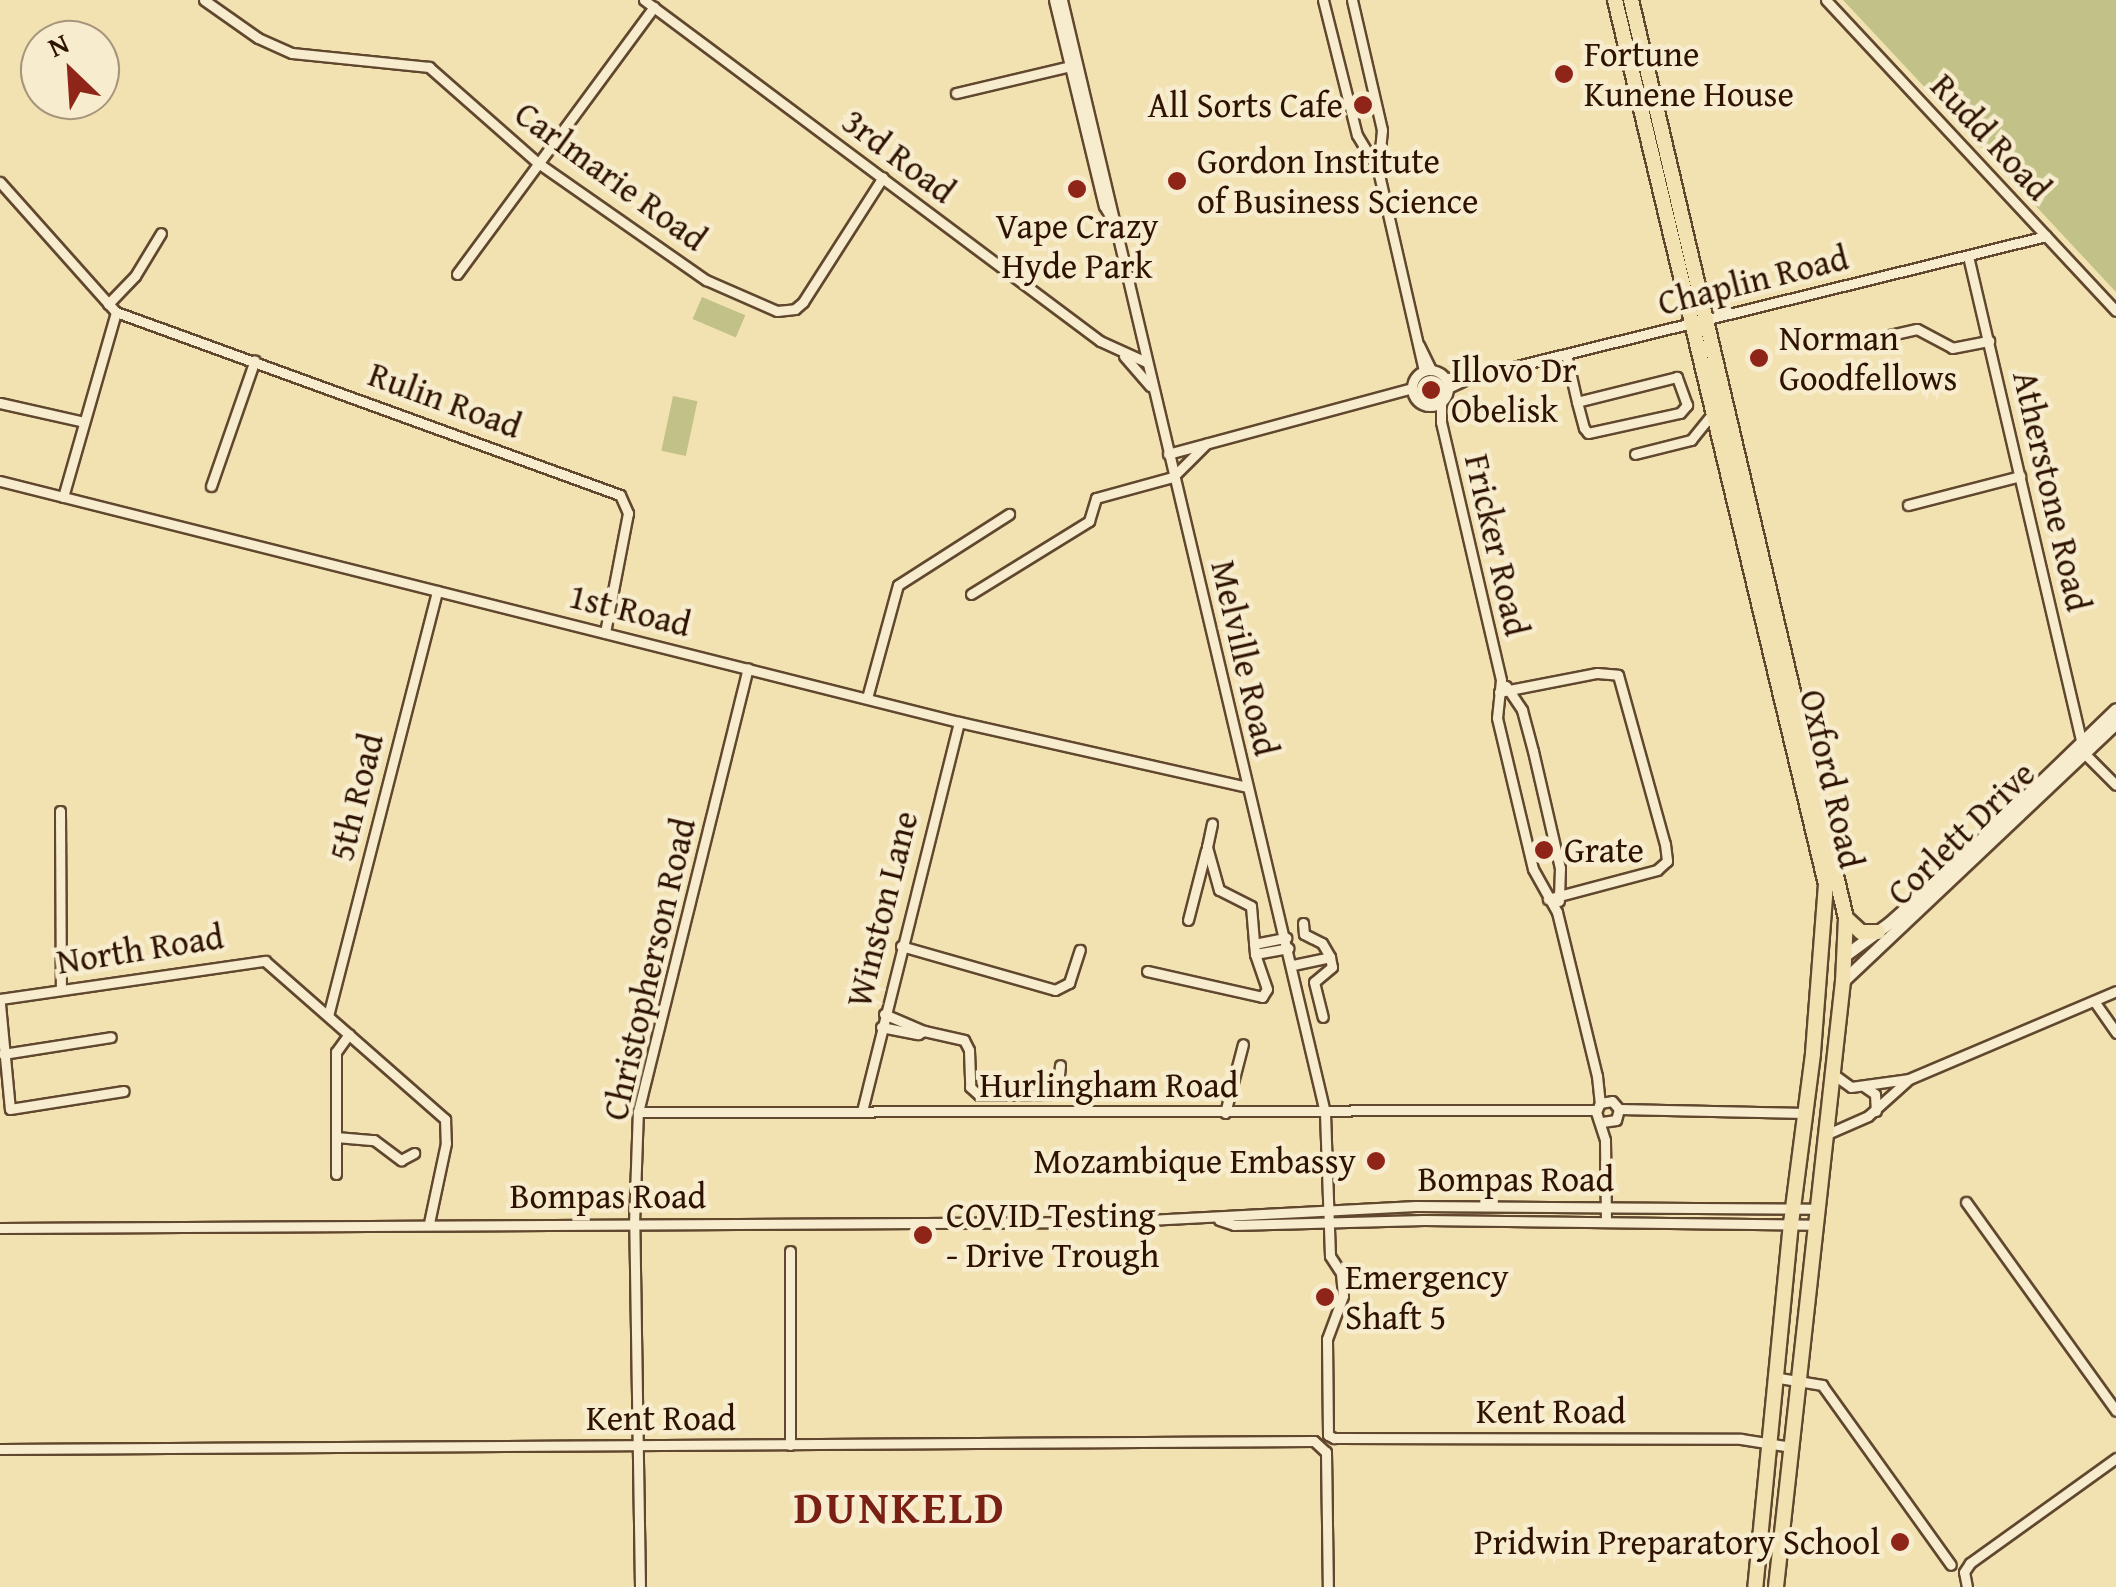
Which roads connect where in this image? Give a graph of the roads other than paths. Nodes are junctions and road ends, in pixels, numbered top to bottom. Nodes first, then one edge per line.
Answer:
1 (204, 0) edge
2 (644, 0) edge
3 (1054, 0) edge
4 (1062, 0) edge
5 (1323, 0) edge
6 (1352, 0) edge
7 (1615, 0) edge
8 (1631, 0) edge
9 (1826, 0) edge
10 (654, 8) junction
11 (1070, 66) junction
12 (956, 93) dead end
13 (538, 163) junction
14 (1378, 170) junction
15 (883, 177) junction
16 (0, 182) edge
17 (1110, 216) junction
18 (161, 233) dead end
19 (2046, 236) junction
20 (1968, 256) junction
21 (457, 274) dead end
22 (112, 308) junction
23 (2116, 312) edge
24 (1699, 322) junction
25 (1868, 340) dead end
26 (1988, 341) junction
27 (1123, 354) junction
28 (1566, 354) junction
29 (256, 360) junction
30 (1146, 362) junction
31 (1427, 370) junction
32 (1446, 383) junction
33 (1152, 388) junction
34 (1413, 392) junction
35 (1577, 402) junction
36 (0, 403) edge
37 (1436, 404) junction
38 (1714, 412) junction
39 (84, 422) junction
40 (1206, 444) junction
41 (1168, 454) junction
42 (1635, 454) dead end
43 (2020, 476) junction
44 (1173, 477) junction
45 (0, 481) edge
46 (211, 486) dead end
47 (62, 497) junction
48 (1908, 505) dead end
49 (1009, 514) dead end
50 (437, 591) junction
51 (971, 594) dead end
52 (605, 633) junction
53 (748, 668) junction
54 (1504, 691) junction
55 (867, 698) junction
56 (2116, 709) edge
57 (958, 722) junction
58 (2116, 723) edge
59 (2083, 746) junction
60 (2116, 786) edge
61 (1247, 788) junction
62 (60, 811) dead end
63 (1212, 824) dead end
64 (1207, 848) junction
65 (1560, 897) junction
66 (1548, 899) junction
67 (1556, 912) junction
68 (1846, 918) junction
69 (1188, 920) dead end
70 (1303, 924) dead end
71 (1878, 932) junction
72 (1287, 943) junction
73 (901, 946) junction
74 (1254, 949) junction
75 (1080, 950) dead end
76 (1844, 956) junction
77 (1330, 957) junction
78 (1292, 966) junction
79 (1147, 971) dead end
80 (1843, 981) junction
81 (1820, 986) junction
82 (61, 989) junction
83 (2116, 991) edge
84 (0, 1001) edge
85 (2094, 1001) junction
86 (884, 1014) junction
87 (328, 1016) junction
88 (1323, 1017) dead end
89 (881, 1028) junction
90 (924, 1030) junction
91 (2116, 1032) edge
92 (349, 1034) junction
93 (111, 1037) dead end
94 (1243, 1044) dead end
95 (3, 1054) junction
96 (1060, 1064) dead end
97 (1833, 1074) junction
98 (1909, 1079) junction
99 (1865, 1087) junction
100 (124, 1090) dead end
101 (862, 1111) junction
102 (1876, 1111) junction
103 (638, 1112) junction
104 (1606, 1112) junction
105 (1325, 1113) junction
106 (1806, 1113) junction
107 (1225, 1114) junction
108 (1824, 1136) junction
109 (336, 1137) junction
110 (414, 1153) dead end
111 (336, 1174) dead end
112 (1966, 1202) dead end
113 (1608, 1205) junction
114 (1328, 1210) junction
115 (1792, 1215) junction
116 (1816, 1217) junction
117 (1216, 1220) junction
118 (1606, 1222) junction
119 (1328, 1223) junction
120 (429, 1224) junction
121 (634, 1224) junction
122 (0, 1228) edge
123 (790, 1252) dead end
124 (1782, 1348) junction
125 (1802, 1351) junction
126 (1779, 1378) junction
127 (1799, 1379) junction
128 (2116, 1411) edge
129 (1775, 1417) junction
130 (1794, 1418) junction
131 (1325, 1440) junction
132 (790, 1444) junction
133 (1772, 1444) junction
134 (636, 1446) junction
135 (1792, 1447) junction
136 (0, 1449) edge
137 (2116, 1458) edge
138 (1758, 1562) junction
139 (1779, 1564) junction
140 (1951, 1564) dead end
141 (640, 1587) edge
142 (1328, 1587) edge
143 (1755, 1587) edge
144 (1776, 1587) edge
145 (1967, 1587) edge

1 - 13 street, Carlmarie Road
2 - 10 street, 3rd Road
3 - 11 street, Melville Road
4 - 17 street, Melville Road
5 - 14 street
6 - 14 street
7 - 24 main road, Oxford Road
8 - 24 main road, Oxford Road
9 - 19 street, Rudd Road
10 - 13 street
10 - 15 street, 3rd Road
11 - 12 street
11 - 17 street, Melville Road
13 - 15 street, Carlmarie Road
13 - 21 street
14 - 31 street
15 - 27 street, 3rd Road
16 - 22 street
17 - 30 street, Melville Road
18 - 22 street
19 - 20 street, Chaplin Road
19 - 23 street, Rudd Road
20 - 24 street, Chaplin Road
20 - 26 street, Atherstone Road
22 - 29 street, Rulin Road
22 - 39 street
24 - 28 street, Chaplin Road
24 - 38 main road, Oxford Road
24 - 68 main road, Oxford Road
25 - 26 street
26 - 43 street, Atherstone Road
27 - 30 street, 3rd Road
27 - 33 street, 3rd Road
28 - 32 street, Chaplin Road
28 - 35 street
29 - 46 street
29 - 52 street, Rulin Road
30 - 33 street, Melville Road
31 - 32 street
31 - 34 street
32 - 37 street
33 - 41 street, Melville Road
34 - 37 street
34 - 40 street
35 - 35 street
36 - 39 street
37 - 54 street, Fricker Road
38 - 42 street
38 - 81 main road, Oxford Road
39 - 47 street
40 - 41 street
40 - 44 street
41 - 44 street, Melville Road
43 - 48 street
43 - 59 street, Atherstone Road
44 - 51 street
44 - 61 street, Melville Road
45 - 47 street, 1st Road
47 - 50 street, 1st Road
49 - 55 street
50 - 52 street, 1st Road
50 - 87 street, 5th Road
52 - 53 street, 1st Road
53 - 55 street, 1st Road
53 - 103 street, Christopherson Road
54 - 65 street, Fricker Road
54 - 65 street
54 - 66 street, Fricker Road
55 - 57 street, 1st Road
56 - 59 main road, Corlett Drive
57 - 61 street, 1st Road
57 - 73 street, Winston Lane
58 - 59 main road, Corlett Drive
59 - 60 street
59 - 71 main road, Corlett Drive
59 - 80 main road, Corlett Drive
61 - 72 street, Melville Road
62 - 82 street
63 - 64 street
64 - 69 street
64 - 74 street
65 - 66 street
65 - 67 street, Fricker Road
66 - 67 street, Fricker Road
67 - 104 street, Fricker Road
68 - 71 main road
68 - 76 main road, Oxford Road
70 - 77 street
71 - 76 main road, Corlett Drive
72 - 74 street
72 - 78 street, Melville Road
73 - 75 street
73 - 86 street, Winston Lane
74 - 79 street
76 - 80 main road, Oxford Road
76 - 81 main road
77 - 78 street
77 - 88 street
78 - 105 street, Melville Road
80 - 97 main road, Oxford Road
81 - 106 main road, Oxford Road
82 - 84 street, North Road
82 - 87 street, North Road
83 - 85 street
84 - 95 street
85 - 91 street
85 - 98 street
86 - 89 street, Winston Lane
86 - 90 street
87 - 92 street, North Road
89 - 90 street
89 - 101 street, Winston Lane
90 - 96 street
92 - 109 street
92 - 120 street, North Road
93 - 95 street
94 - 107 street
95 - 100 street
97 - 99 street
97 - 108 main road, Oxford Road
98 - 99 street
98 - 102 street
99 - 102 street
101 - 103 street, Hurlingham Road
101 - 107 street, Hurlingham Road
102 - 108 street
103 - 121 street, Christopherson Road
104 - 105 street, Hurlingham Road
104 - 106 street, Hurlingham Road
104 - 113 street, Fricker Road
105 - 107 street, Hurlingham Road
105 - 114 street, Melville Road
106 - 115 main road, Oxford Road
108 - 116 main road, Oxford Road
109 - 110 street
109 - 111 street
112 - 128 street
113 - 114 street, Bompas Road
113 - 115 street, Bompas Road
113 - 118 street, Fricker Road
114 - 117 street, Bompas Road
114 - 119 street, Melville Road
115 - 116 street, Bompas Road
115 - 116 street, Bompas Road
115 - 118 street, Bompas Road
115 - 124 main road, Oxford Road
116 - 125 main road, Oxford Road
117 - 119 street, Bompas Road
117 - 121 street, Bompas Road
118 - 119 street, Bompas Road
119 - 131 street, Melville Road
120 - 121 street, Bompas Road
120 - 122 street, Bompas Road
121 - 134 street, Christopherson Road
123 - 132 street
124 - 125 main road
124 - 126 main road, Oxford Road
125 - 127 main road, Oxford Road
126 - 127 street
126 - 129 main road, Oxford Road
127 - 130 main road, Oxford Road
127 - 140 street
129 - 130 main road
129 - 133 main road, Oxford Road
130 - 135 main road, Oxford Road
131 - 132 street, Kent Road
131 - 133 street, Kent Road
131 - 142 street, Melville Road
132 - 134 street, Kent Road
133 - 135 street, Kent Road
133 - 138 main road, Oxford Road
134 - 136 street, Kent Road
134 - 141 street, Christopherson Road
135 - 139 main road, Oxford Road
137 - 145 street
138 - 139 main road
138 - 143 main road, Oxford Road
139 - 144 main road, Oxford Road

